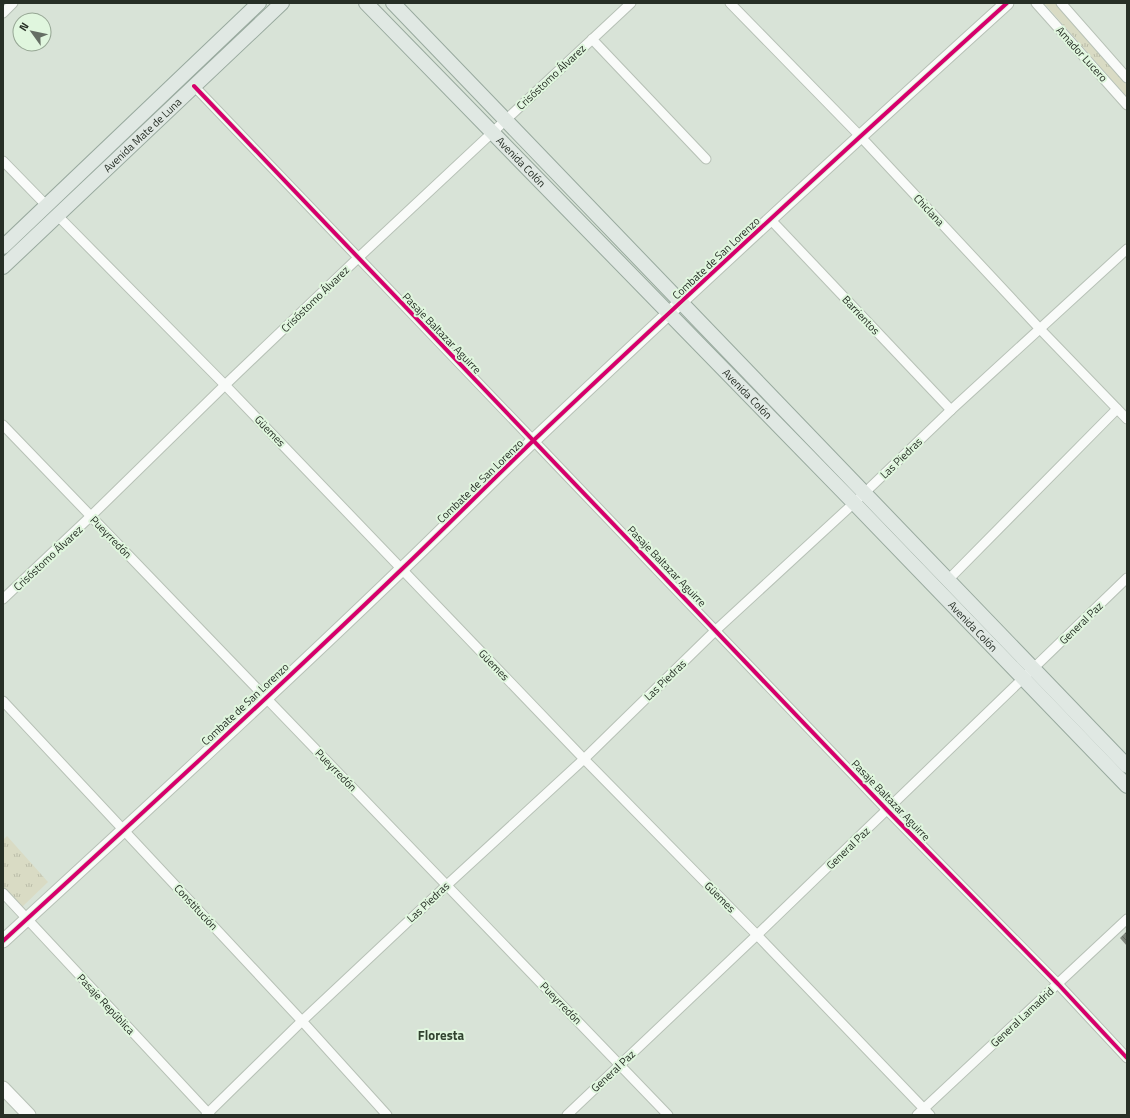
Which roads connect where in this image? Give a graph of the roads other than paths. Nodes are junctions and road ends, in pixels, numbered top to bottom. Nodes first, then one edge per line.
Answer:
1 (259, 3) edge
2 (282, 3) edge
3 (366, 3) edge
4 (393, 3) edge
5 (631, 3) edge
6 (730, 3) edge
7 (1006, 3) edge
8 (1036, 3) edge
9 (1061, 3) edge
10 (592, 39) junction
11 (1127, 78) edge
12 (194, 86) junction
13 (1127, 105) edge
14 (506, 119) junction
15 (492, 133) junction
16 (860, 136) junction
17 (706, 159) dead end
18 (3, 161) edge
19 (46, 206) junction
20 (57, 215) junction
21 (771, 220) junction
22 (3, 247) edge
23 (1127, 249) edge
24 (358, 258) junction
25 (3, 266) edge
26 (681, 302) junction
27 (668, 314) junction
28 (1040, 329) junction
29 (225, 385) junction
30 (1117, 408) junction
31 (951, 410) junction
32 (1127, 419) edge
33 (3, 425) edge
34 (534, 441) junction
35 (865, 492) junction
36 (854, 503) junction
37 (91, 516) junction
38 (402, 569) junction
39 (1127, 578) edge
40 (948, 580) junction
41 (3, 599) edge
42 (716, 630) junction
43 (1028, 674) junction
44 (265, 698) junction
45 (3, 701) edge
46 (584, 759) junction
47 (1126, 763) edge
48 (1127, 786) edge
49 (887, 810) junction
50 (125, 830) junction
51 (448, 884) junction
52 (3, 893) edge
53 (27, 919) junction
54 (1127, 919) edge
55 (757, 935) junction
56 (3, 941) edge
57 (1058, 984) junction
58 (302, 1021) junction
59 (1127, 1058) edge
60 (620, 1064) junction
61 (3, 1088) edge
62 (927, 1112) edge
63 (208, 1114) edge
64 (30, 1115) edge
65 (387, 1115) edge
66 (567, 1115) edge
67 (668, 1115) edge
68 (917, 1115) edge

1 - 19 main road, Avenida Mate de Luna
2 - 12 main road, Avenida Mate de Luna
3 - 15 main road, Avenida Colón
4 - 14 main road, Avenida Colón
5 - 10 street, Crisóstomo Álvarez
6 - 16 street, Chiclana
7 - 16 street, Combate de San Lorenzo
8 - 13 street, Amador Lucero
9 - 11 street, Amador Lucero
10 - 14 street, Crisóstomo Álvarez
10 - 17 street
12 - 20 main road, Avenida Mate de Luna
12 - 24 street, Pasaje Baltazar Aguirre
14 - 15 street, Crisóstomo Álvarez
14 - 26 main road, Avenida Colón
15 - 24 street, Crisóstomo Álvarez
15 - 27 main road, Avenida Colón
16 - 21 street, Combate de San Lorenzo
16 - 28 street, Chiclana
18 - 19 street
19 - 22 main road, Avenida Mate de Luna
20 - 25 main road, Avenida Mate de Luna
20 - 29 street, Güemes
21 - 26 street, Combate de San Lorenzo
21 - 31 street, Barrientos
23 - 28 street, Las Piedras
24 - 29 street, Crisóstomo Álvarez
24 - 34 street, Pasaje Baltazar Aguirre
26 - 27 street, Combate de San Lorenzo
26 - 35 main road, Avenida Colón
27 - 34 street, Combate de San Lorenzo
27 - 36 main road, Avenida Colón
28 - 30 street, Chiclana
28 - 31 street, Las Piedras
29 - 37 street, Crisóstomo Álvarez
29 - 38 street, Güemes
30 - 32 street, Chiclana
30 - 40 street
31 - 35 street, Las Piedras
33 - 37 street, Pueyrredón
34 - 38 street, Combate de San Lorenzo
34 - 42 street, Pasaje Baltazar Aguirre
35 - 36 street, Las Piedras
35 - 40 main road, Avenida Colón
36 - 42 street, Las Piedras
36 - 43 main road, Avenida Colón
37 - 41 street, Crisóstomo Álvarez
37 - 44 street, Pueyrredón
38 - 44 street, Combate de San Lorenzo
38 - 46 street, Güemes
39 - 43 street, General Paz
40 - 43 main road, Avenida Colón
42 - 46 street, Las Piedras
42 - 49 street, Pasaje Baltazar Aguirre
43 - 47 main road, Avenida Colón
43 - 48 main road, Avenida Colón
43 - 49 street, General Paz
44 - 50 street, Combate de San Lorenzo
44 - 51 street, Pueyrredón
45 - 50 street, Constitución
46 - 51 street, Las Piedras
46 - 55 street, Güemes
49 - 55 street, General Paz
49 - 57 street, Pasaje Baltazar Aguirre
50 - 53 street, Combate de San Lorenzo
50 - 58 street, Constitución
51 - 58 street, Las Piedras
51 - 60 street, Pueyrredón
52 - 53 street, Pasaje República
53 - 56 street, Combate de San Lorenzo
53 - 63 street, Pasaje República
54 - 57 street, General Lamadrid
55 - 60 street, General Paz
55 - 62 street, Güemes
57 - 59 street, Pasaje Baltazar Aguirre
57 - 62 street, General Lamadrid
58 - 63 street, Las Piedras
58 - 65 street, Constitución
60 - 66 street, General Paz
60 - 67 street, Pueyrredón
61 - 64 street
62 - 68 street, General Lamadrid

